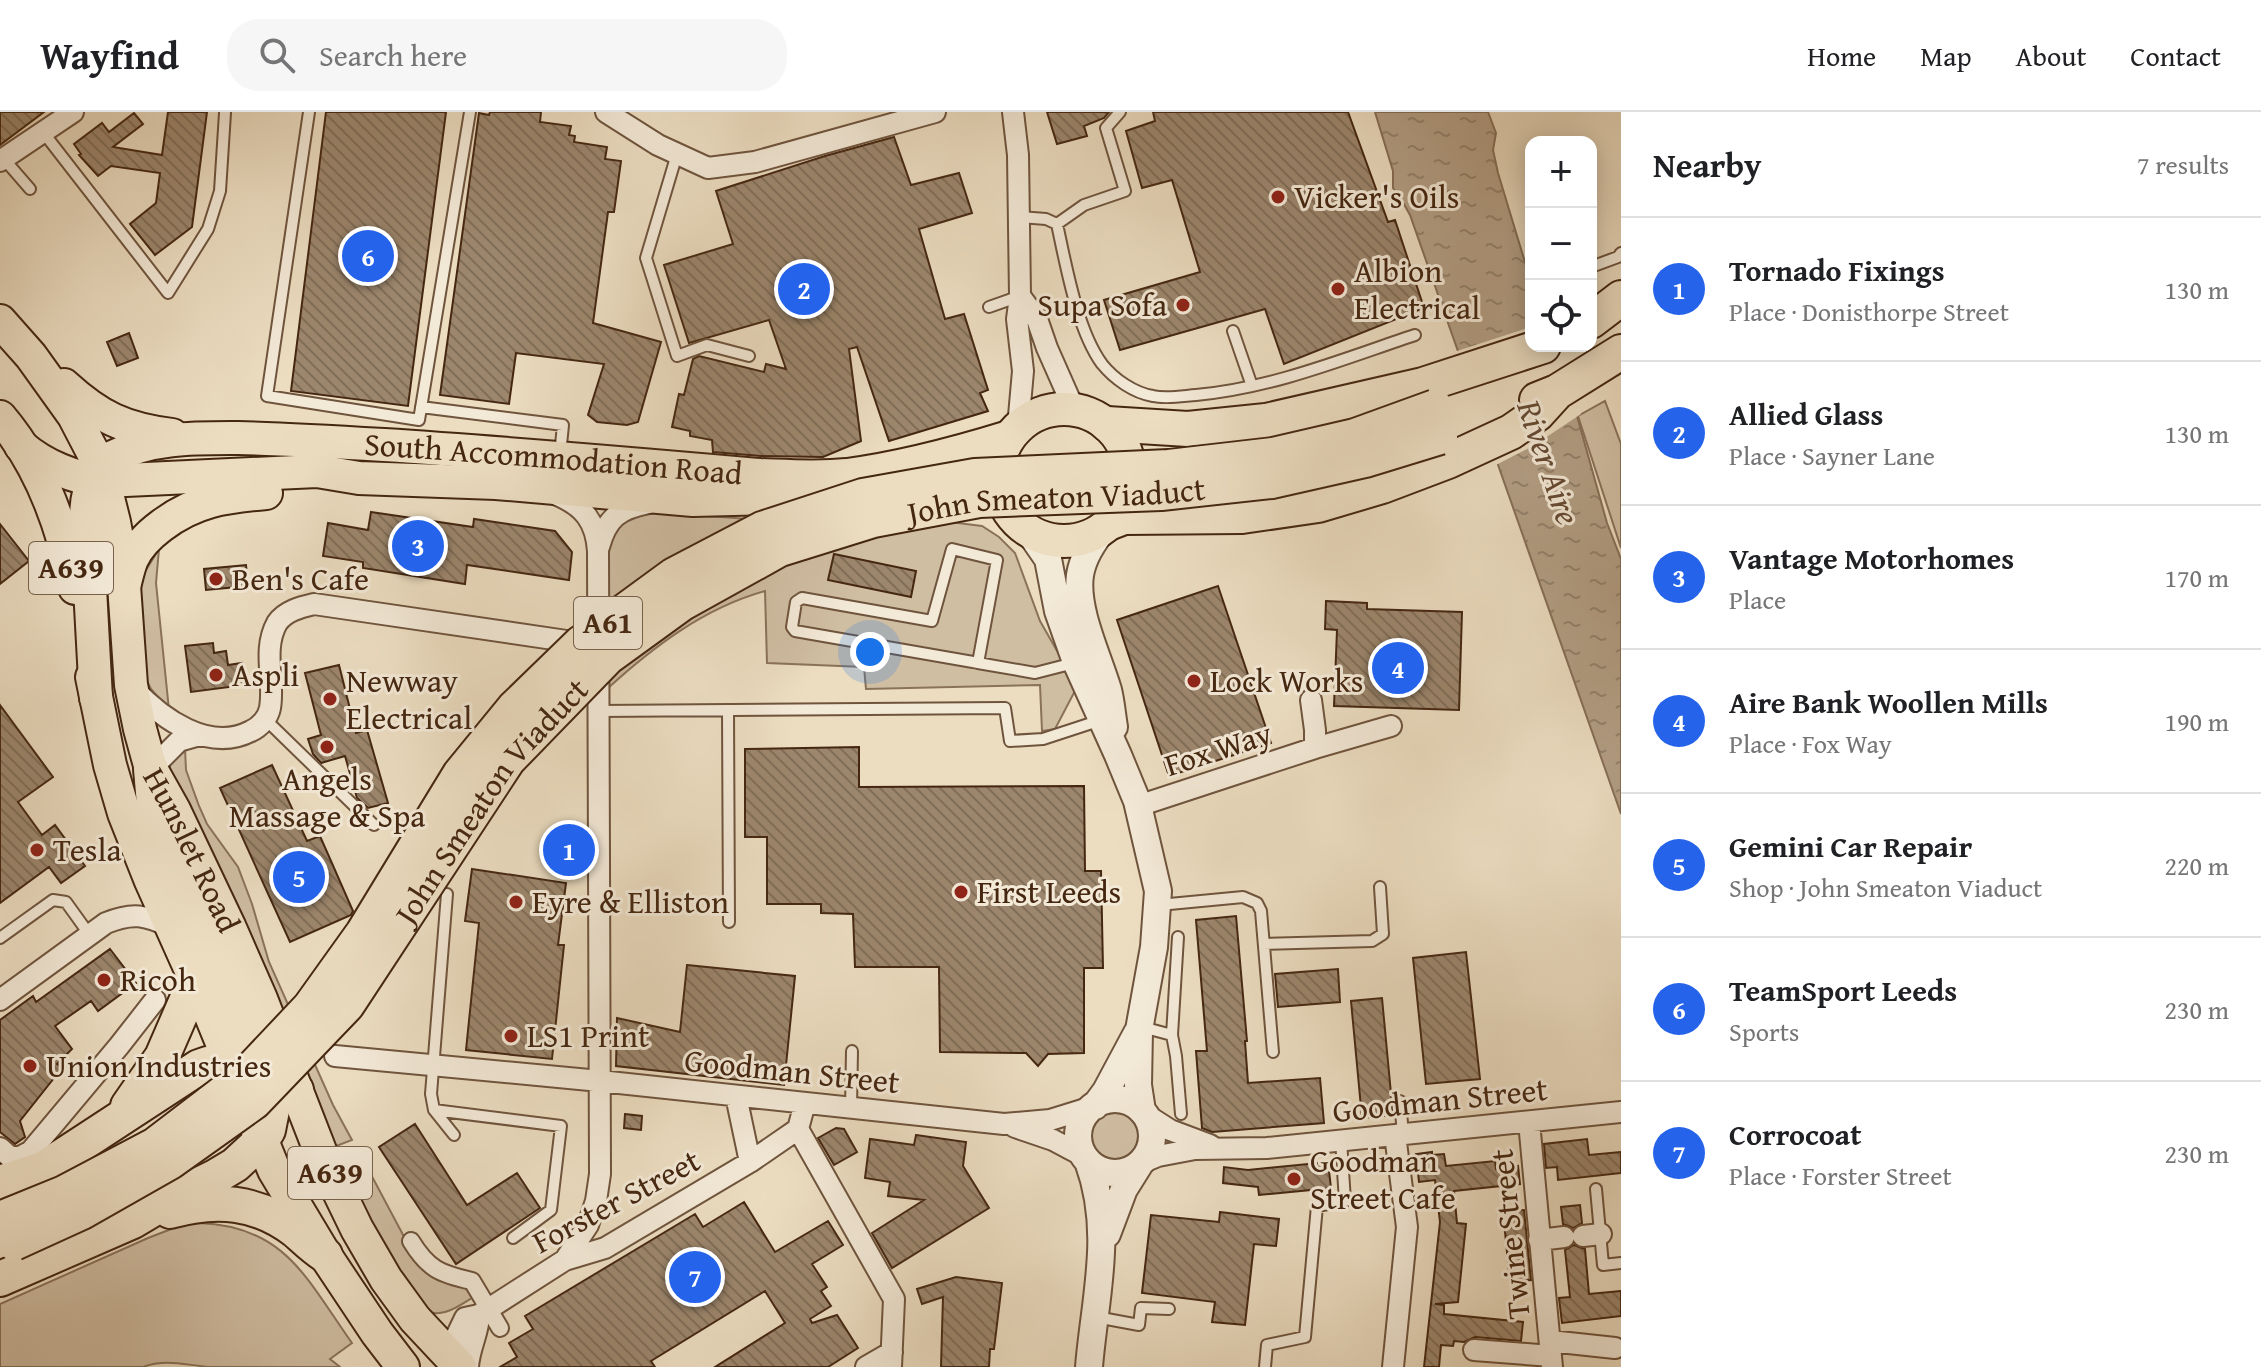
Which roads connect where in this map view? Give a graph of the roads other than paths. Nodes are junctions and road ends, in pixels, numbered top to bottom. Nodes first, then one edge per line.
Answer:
1 (73, 112) edge
2 (309, 112) edge
3 (470, 112) edge
4 (606, 112) edge
5 (935, 112) edge
6 (1013, 112) edge
7 (1120, 112) edge
8 (225, 113) edge
9 (43, 132) junction
10 (677, 154) junction
11 (2, 160) edge
12 (30, 189) dead end
13 (1020, 217) junction
14 (1057, 224) junction
15 (1621, 253) edge
16 (1597, 265) edge
17 (1020, 296) junction
18 (989, 307) dead end
19 (0, 321) edge
20 (1233, 331) dead end
21 (1415, 335) dead end
22 (1535, 352) edge
23 (1548, 352) edge
24 (1621, 352) edge
25 (31, 356) junction
26 (749, 356) dead end
27 (1252, 386) junction
28 (421, 407) junction
29 (1074, 409) junction
30 (0, 417) edge
31 (1436, 422) junction
32 (1107, 424) junction
33 (1014, 432) junction
34 (195, 438) junction
35 (20, 445) junction
36 (560, 457) junction
37 (99, 476) junction
38 (359, 478) junction
39 (516, 485) junction
40 (693, 500) junction
41 (1021, 524) junction
42 (1108, 524) junction
43 (598, 551) junction
44 (124, 586) junction
45 (598, 646) junction
46 (1076, 662) junction
47 (978, 663) junction
48 (131, 685) junction
49 (96, 698) junction
50 (1311, 700) dead end
51 (728, 710) junction
52 (599, 711) junction
53 (265, 719) junction
54 (1101, 720) junction
55 (1391, 726) dead end
56 (200, 735) junction
57 (1315, 748) junction
58 (1118, 755) junction
59 (151, 769) junction
60 (1138, 806) junction
61 (374, 825) dead end
62 (1380, 887) dead end
63 (447, 894) dead end
64 (1157, 905) junction
65 (729, 922) dead end
66 (171, 927) junction
67 (89, 934) junction
68 (1178, 937) dead end
69 (0, 938) edge
70 (1264, 944) junction
71 (195, 981) junction
72 (2, 994) edge
73 (155, 1000) dead end
74 (1140, 1028) junction
75 (1172, 1035) junction
76 (852, 1051) dead end
77 (1273, 1052) dead end
78 (335, 1056) dead end
79 (245, 1062) junction
80 (434, 1065) junction
81 (600, 1081) junction
82 (296, 1090) junction
83 (736, 1096) junction
84 (1400, 1101) dead end
85 (805, 1103) junction
86 (1093, 1106) junction
87 (851, 1108) junction
88 (434, 1110) junction
89 (1143, 1112) junction
90 (1621, 1112) edge
91 (1181, 1114) dead end
92 (115, 1122) junction
93 (1529, 1122) junction
94 (1004, 1124) junction
95 (798, 1129) junction
96 (1399, 1134) junction
97 (454, 1135) dead end
98 (1341, 1140) junction
99 (261, 1141) junction
100 (1218, 1147) junction
101 (1086, 1159) junction
102 (750, 1162) junction
103 (3, 1163) edge
104 (1140, 1164) junction
105 (1596, 1189) dead end
106 (0, 1219) edge
107 (133, 1221) junction
108 (1583, 1236) junction
109 (513, 1238) dead end
110 (1539, 1240) junction
111 (411, 1241) dead end
112 (0, 1249) edge
113 (1102, 1249) junction
114 (325, 1255) junction
115 (565, 1260) junction
116 (1621, 1263) edge
117 (0, 1279) edge
118 (1169, 1309) dead end
119 (477, 1314) junction
120 (1094, 1317) junction
121 (415, 1319) junction
122 (500, 1328) dead end
123 (1615, 1348) dead end
124 (1474, 1350) dead end
125 (1551, 1355) edge
126 (891, 1360) edge
127 (459, 1365) edge
128 (403, 1367) edge
129 (866, 1367) edge
130 (1089, 1367) edge
131 (1265, 1367) edge
132 (1393, 1367) edge

1 - 9 street
2 - 28 lane
3 - 28 lane
4 - 10 street
5 - 10 street
6 - 13 street
7 - 14 lane
8 - 9 lane
9 - 11 street
10 - 26 lane
11 - 12 lane
13 - 14 lane
13 - 17 street
14 - 27 lane
15 - 16 lane
17 - 18 lane
17 - 29 street
17 - 33 street
19 - 25 main road, Hunslet Road / A639
20 - 27 lane
21 - 27 lane
22 - 31 highway
23 - 31 highway, A61
24 - 31 highway, A61
25 - 34 main road
25 - 37 main road, Hunslet Road / A639
28 - 36 lane
29 - 32 main road
29 - 33 main road, South Accommodation Road
30 - 35 main road, Hunslet Road / A639
31 - 32 highway
31 - 42 highway
31 - 106 highway, John Smeaton Viaduct / A61, bridge
31 - 112 highway, John Smeaton Viaduct / A61, bridge
32 - 42 main road
33 - 36 main road, South Accommodation Road
33 - 41 main road
34 - 36 main road, South Accommodation Road
34 - 37 main road, South Accommodation Road
35 - 37 main road
35 - 49 main road, Hunslet Road / A639
37 - 38 main road, South Accommodation Road
37 - 44 main road, Hunslet Road / A639
37 - 49 main road
38 - 39 main road, South Accommodation Road
38 - 44 main road
39 - 40 main road, South Accommodation Road
39 - 43 street
40 - 41 main road, South Accommodation Road
40 - 43 street
41 - 42 main road, South Accommodation Road
41 - 46 street
42 - 58 street
43 - 45 street
44 - 48 main road, Hunslet Road / A639
45 - 52 street
45 - 53 street
46 - 47 lane
46 - 54 street
47 - 47 lane
48 - 56 street
48 - 59 main road, Hunslet Road / A639
49 - 66 main road, Hunslet Road / A639
50 - 57 street, Fox Way
51 - 52 lane
51 - 54 lane
51 - 65 lane
52 - 81 street
53 - 56 street
53 - 61 lane
54 - 58 street
55 - 57 street, Fox Way
56 - 59 street
57 - 60 street, Fox Way
58 - 60 street
59 - 79 highway
59 - 82 main road, Hunslet Road / A639
60 - 64 street
62 - 70 lane
63 - 80 lane
64 - 70 lane
64 - 74 street
66 - 67 street
66 - 71 main road, Hunslet Road / A639
67 - 69 lane
67 - 72 street
68 - 75 lane
70 - 77 lane
71 - 79 main road, Hunslet Road / A639
71 - 92 highway
73 - 103 street
74 - 75 lane
74 - 86 street
74 - 89 street
75 - 91 lane
76 - 87 lane
78 - 80 street, Goodman Street
79 - 82 highway
79 - 92 highway
79 - 99 highway
80 - 81 street, Goodman Street
80 - 88 lane
81 - 83 street, Goodman Street
81 - 115 street
82 - 121 main road, Hunslet Road / A639
83 - 85 street, Goodman Street
83 - 102 street
84 - 96 lane
85 - 87 street, Goodman Street
85 - 95 street
86 - 89 street
86 - 94 street, Goodman Street
86 - 101 street
87 - 94 street, Goodman Street
88 - 97 lane
88 - 109 lane
89 - 100 street, Goodman Street
89 - 104 street
90 - 93 street, Goodman Street
92 - 103 highway
93 - 96 street, Goodman Street
93 - 110 street, Twine Street
94 - 101 street, Goodman Street
95 - 102 street, Forster Street
95 - 126 street
96 - 98 street, Goodman Street
96 - 132 street
98 - 100 street, Goodman Street
98 - 131 lane
99 - 107 highway
99 - 114 main road, A639
100 - 104 street, Goodman Street
101 - 104 street
101 - 113 street
102 - 115 street, Forster Street
104 - 113 street
105 - 108 lane
107 - 114 highway
107 - 117 highway
108 - 110 street
108 - 116 lane
110 - 125 street, Twine Street
111 - 119 street
113 - 120 street
114 - 128 main road, A639
115 - 119 street, Forster Street
118 - 120 lane
119 - 121 street, Forster Street
119 - 122 street
119 - 127 street
120 - 130 street
121 - 127 main road, Hunslet Road / A639
123 - 125 street, Twine Street
124 - 125 street, Twine Street
126 - 129 street

